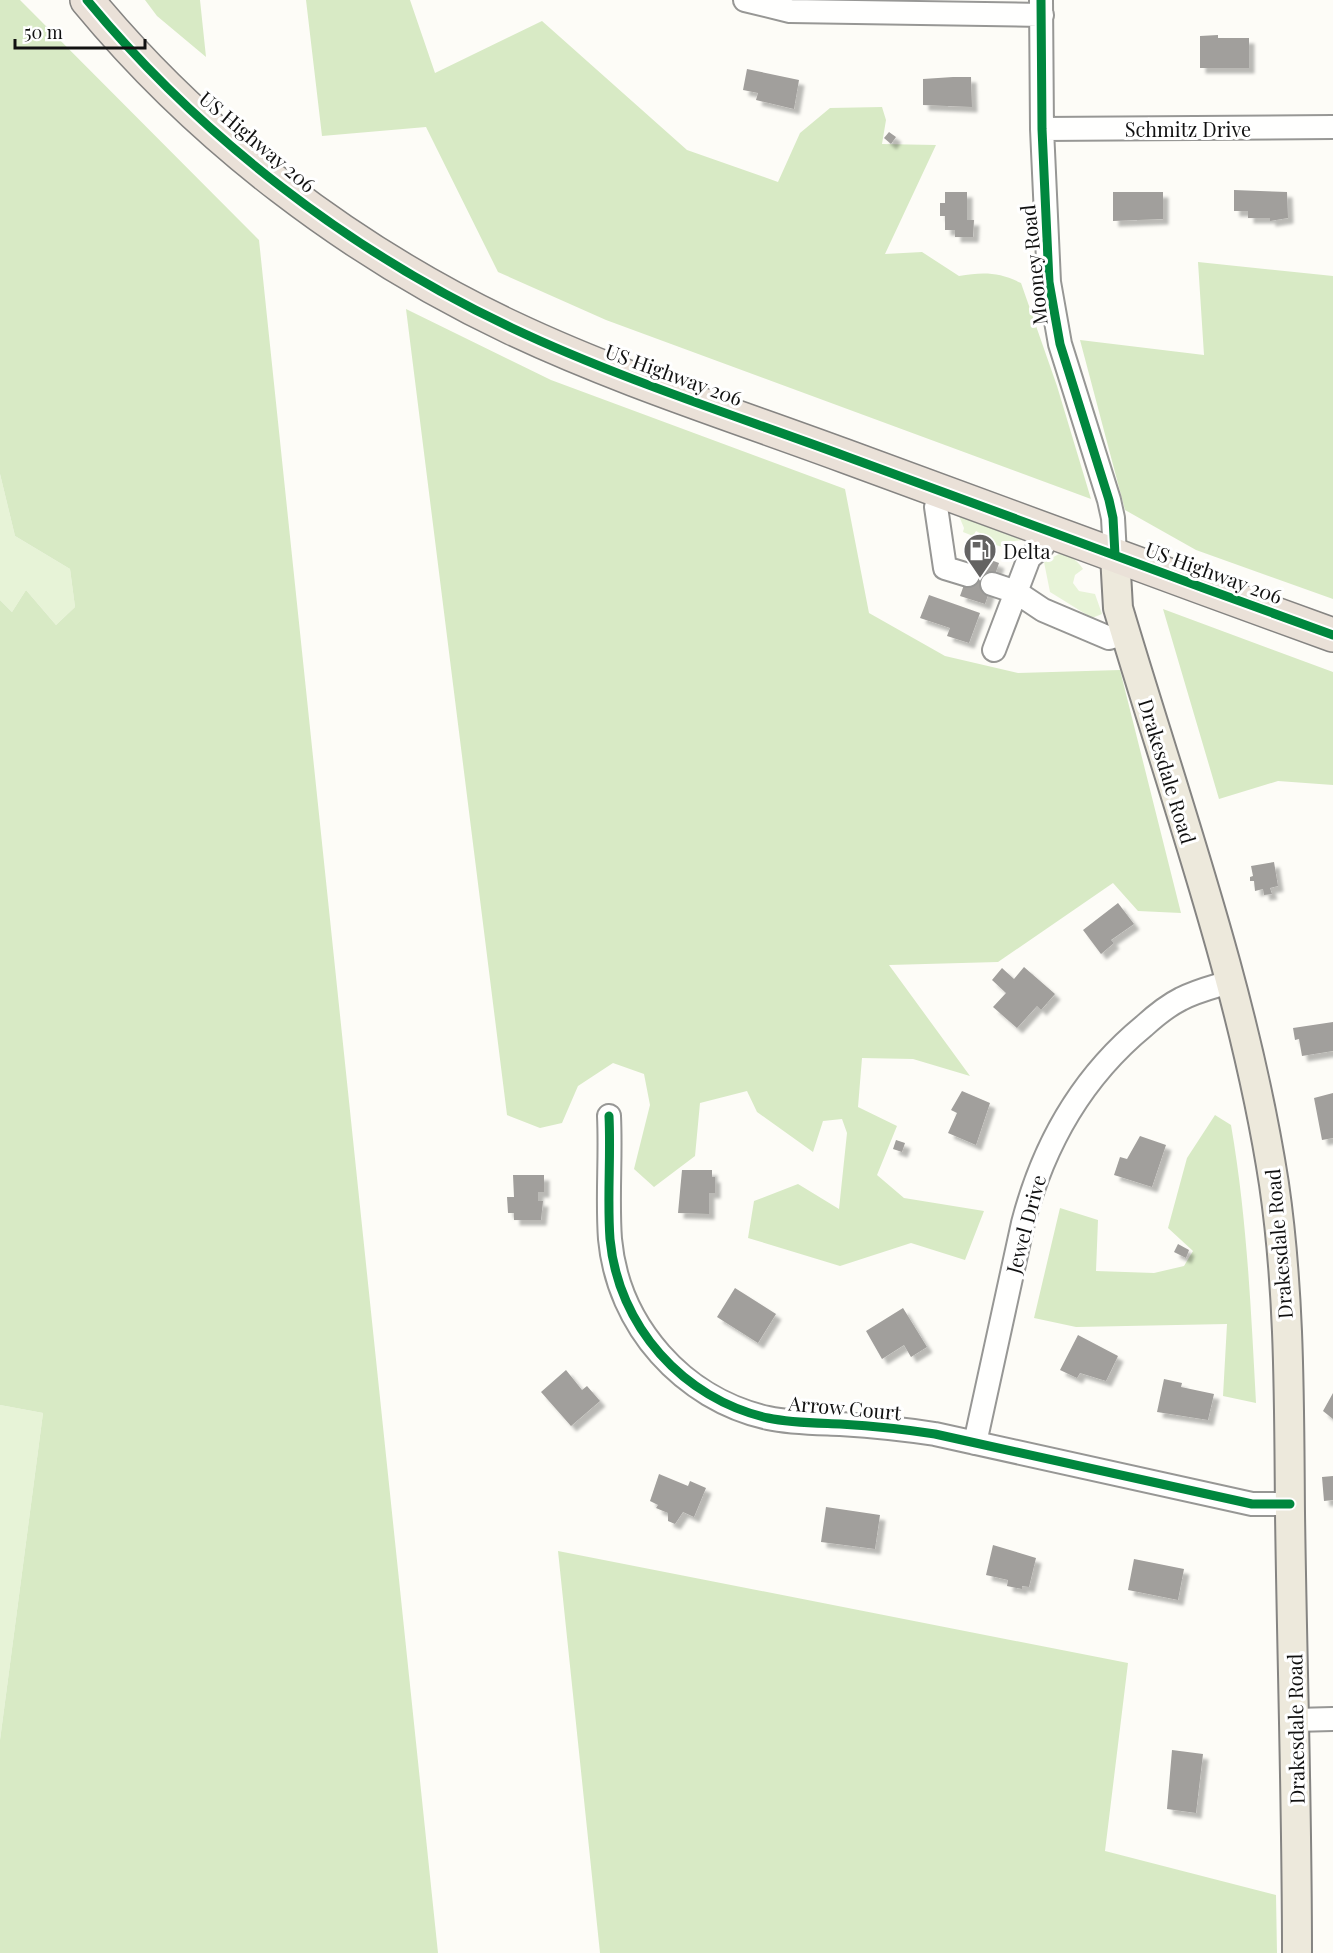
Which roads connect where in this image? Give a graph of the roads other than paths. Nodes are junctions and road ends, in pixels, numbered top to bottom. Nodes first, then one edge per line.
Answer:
1 (87, 0) edge
2 (745, 0) edge
3 (1042, 7) edge
4 (1333, 127) edge
5 (1042, 129) junction
6 (942, 492) junction
7 (1049, 531) junction
8 (1115, 555) junction
9 (968, 575) dead end
10 (992, 584) dead end
11 (1016, 592) junction
12 (1126, 633) junction
13 (1333, 634) edge
14 (994, 650) dead end
15 (1229, 982) junction
16 (609, 1116) dead end
17 (975, 1443) junction
18 (1290, 1504) junction
19 (1333, 1719) edge
20 (1295, 1720) junction
21 (1297, 1953) edge

1 - 6 highway, US Highway 206
2 - 3 street
3 - 5 street, Mooney Road
4 - 5 street, Schmitz Drive
5 - 8 street, Mooney Road
6 - 7 highway, US Highway 206
6 - 9 street
7 - 8 highway, US Highway 206
7 - 11 street
8 - 12 main road, Drakesdale Road
8 - 13 highway, US Highway 206
10 - 11 street
11 - 12 street
11 - 14 street
12 - 15 main road, Drakesdale Road
15 - 17 street, Jewel Drive
15 - 18 main road, Drakesdale Road
16 - 17 street, Arrow Court
17 - 18 street, Arrow Court
18 - 20 main road, Drakesdale Road
19 - 20 street
20 - 21 main road, Drakesdale Road

